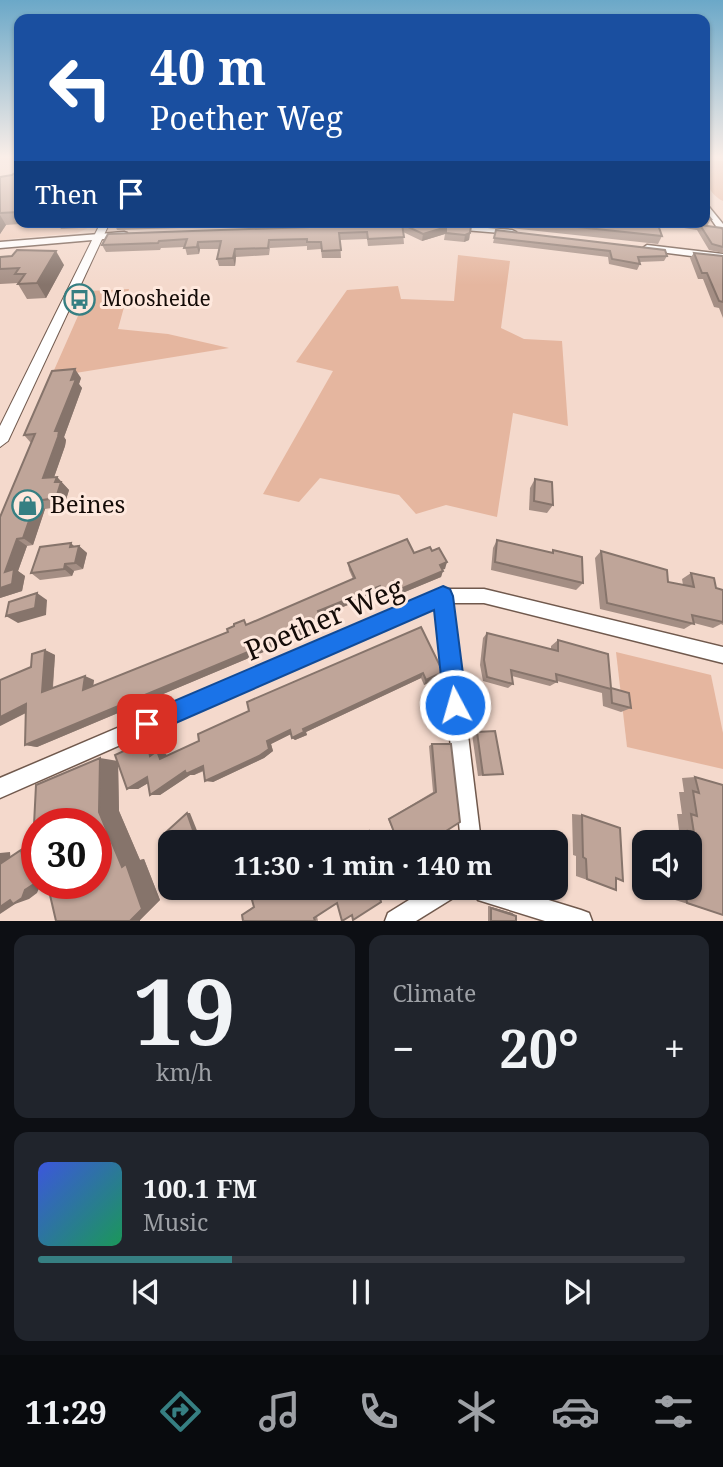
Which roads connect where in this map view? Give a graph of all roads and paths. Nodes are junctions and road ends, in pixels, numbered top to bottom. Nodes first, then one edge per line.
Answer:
1 (710, 211) edge
2 (103, 228) edge
3 (464, 228) edge
4 (723, 230) edge
5 (522, 233) edge
6 (137, 234) edge
7 (99, 236) junction
8 (0, 245) edge
9 (631, 246) edge
10 (723, 257) edge
11 (0, 441) edge
12 (443, 596) junction
13 (723, 656) edge
14 (0, 788) edge
15 (470, 830) edge
16 (429, 900) edge
17 (512, 900) edge
18 (396, 921) edge
19 (581, 921) edge

1 - 4 street
2 - 7 main road
3 - 5 street
6 - 7 street
7 - 8 street
7 - 11 main road
9 - 10 street
12 - 13 street, Poether Weg
12 - 14 street, Poether Weg
12 - 15 street
16 - 18 street
17 - 19 street

